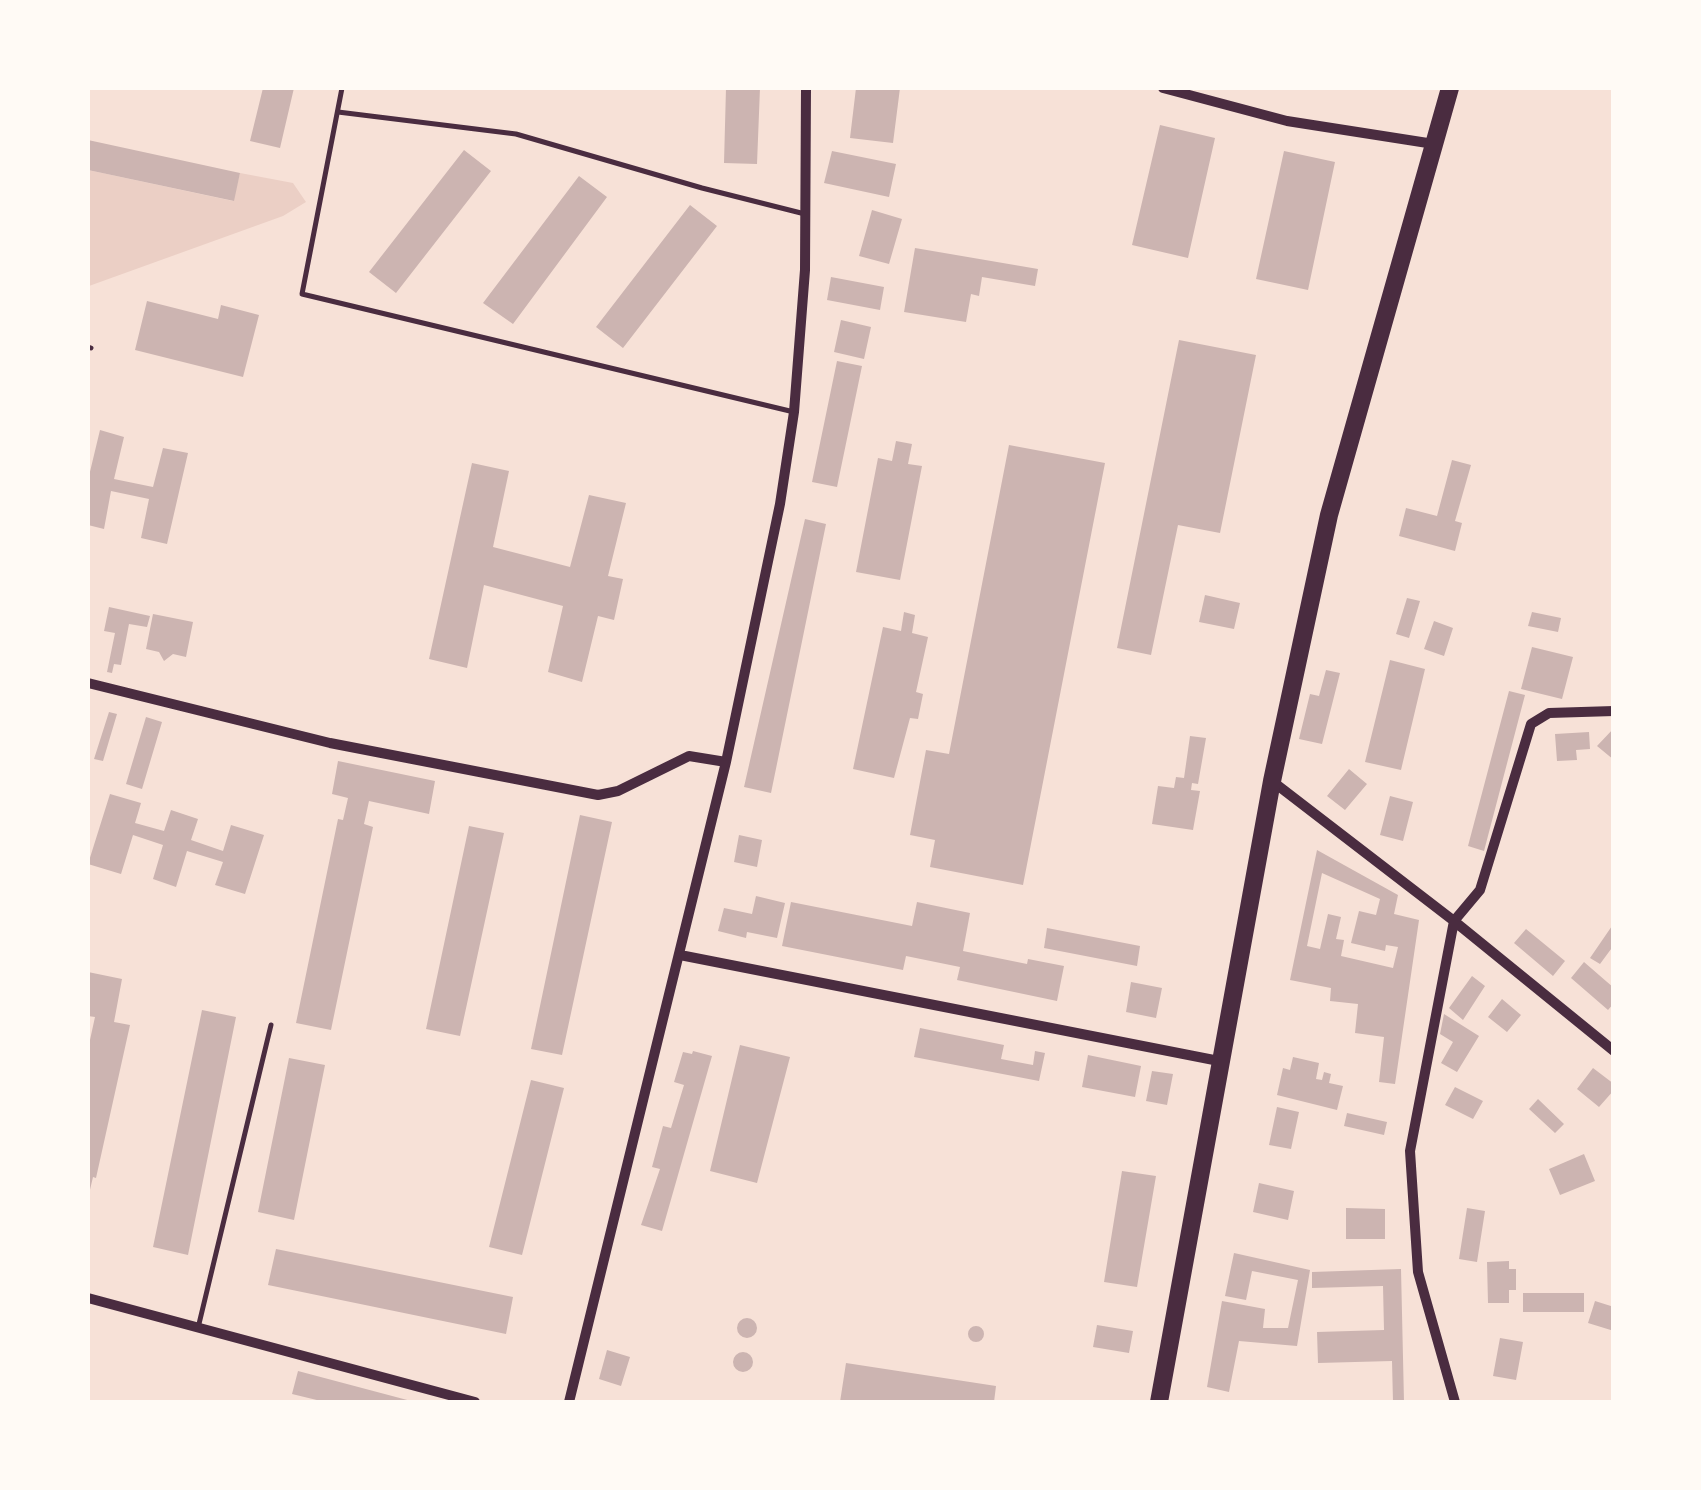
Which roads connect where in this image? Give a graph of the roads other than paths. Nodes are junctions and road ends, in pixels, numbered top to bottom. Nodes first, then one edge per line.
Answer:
1 (342, 88) edge
2 (806, 88) edge
3 (1163, 88) edge
4 (1450, 88) edge
5 (337, 112) junction
6 (1434, 144) junction
7 (808, 214) junction
8 (794, 412) junction
9 (88, 682) edge
10 (1614, 711) edge
11 (726, 762) junction
12 (1272, 780) junction
13 (1454, 921) junction
14 (680, 955) junction
15 (271, 1024) dead end
16 (1614, 1051) edge
17 (1220, 1061) junction
18 (88, 1298) edge
19 (198, 1328) junction
20 (475, 1402) edge
21 (569, 1402) edge
22 (1159, 1402) edge
23 (1454, 1402) edge

1 - 5 lane
2 - 7 street
3 - 6 street
4 - 6 highway
5 - 7 lane
5 - 8 lane
6 - 12 highway
7 - 8 street
8 - 11 street
9 - 11 street
10 - 13 street
11 - 14 street
12 - 13 street
12 - 17 highway
13 - 16 street
13 - 23 street
14 - 17 street
14 - 21 street
15 - 19 lane
17 - 22 highway
18 - 19 street
19 - 20 street

